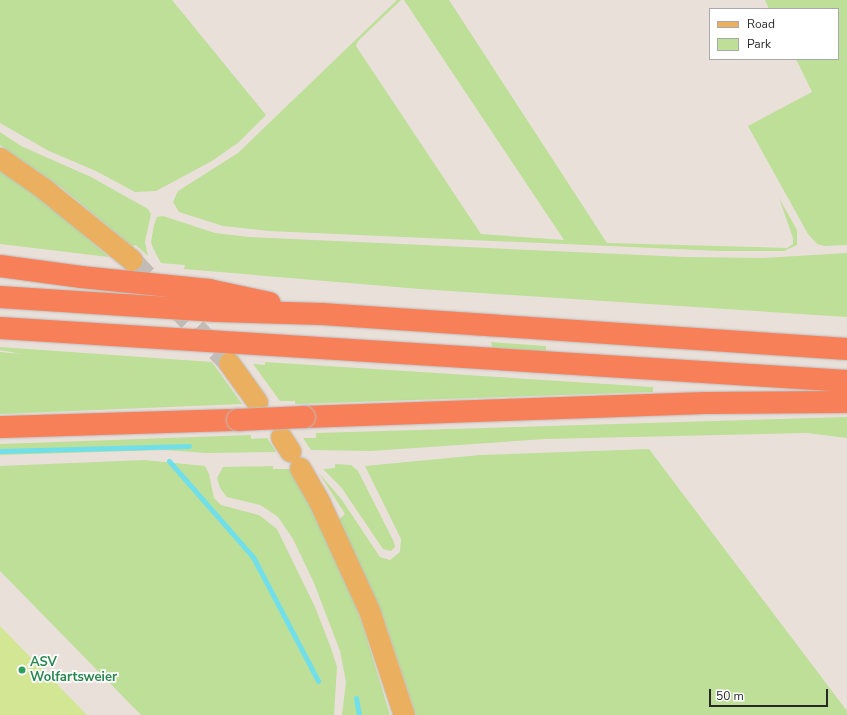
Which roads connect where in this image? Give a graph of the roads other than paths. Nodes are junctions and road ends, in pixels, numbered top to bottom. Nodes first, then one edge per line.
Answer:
1 (0, 158) edge
2 (132, 260) tunnel mouth
3 (0, 266) edge
4 (0, 298) edge
5 (322, 314) junction
6 (0, 328) edge
7 (847, 349) edge
8 (229, 363) tunnel mouth
9 (847, 381) edge
10 (257, 402) dead end
11 (847, 402) edge
12 (0, 427) edge
13 (300, 468) dead end
14 (404, 715) edge

1 - 2 main road
3 - 5 highway
4 - 5 highway
5 - 7 highway
6 - 9 highway
8 - 10 main road
11 - 12 highway, bridge
13 - 14 main road

